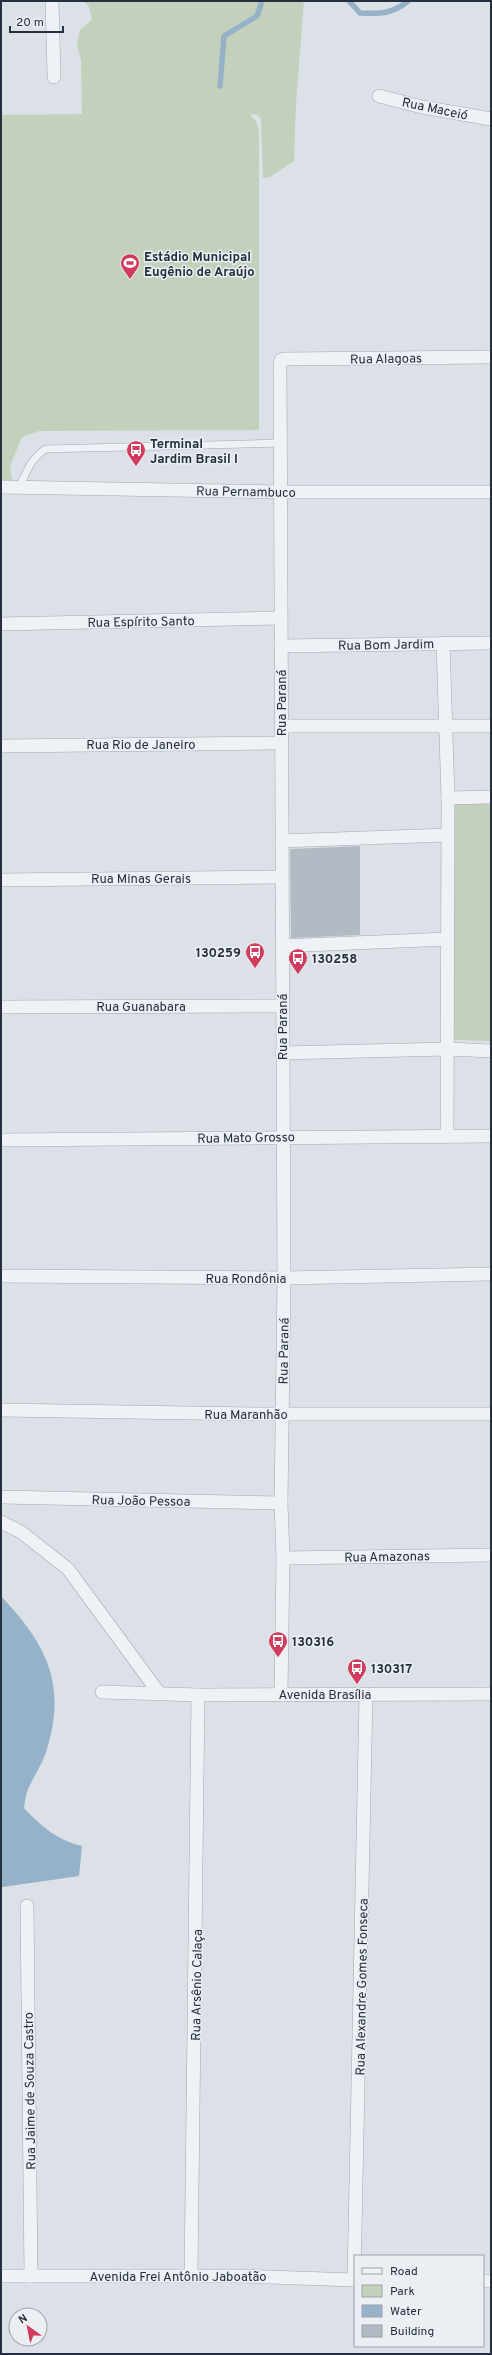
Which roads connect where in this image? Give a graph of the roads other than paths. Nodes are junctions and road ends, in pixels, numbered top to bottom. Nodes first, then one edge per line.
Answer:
1 (52, 1) edge
2 (54, 77) dead end
3 (379, 96) dead end
4 (491, 120) edge
5 (491, 357) edge
6 (281, 360) joint
7 (281, 443) junction
8 (20, 486) junction
9 (1, 487) edge
10 (281, 492) junction
11 (491, 492) edge
12 (281, 618) junction
13 (1, 624) edge
14 (443, 643) junction
15 (491, 643) edge
16 (280, 646) junction
17 (444, 725) junction
18 (282, 726) junction
19 (491, 726) edge
20 (281, 743) junction
21 (1, 746) edge
22 (491, 797) edge
23 (448, 798) junction
24 (446, 835) junction
25 (282, 841) junction
26 (281, 877) junction
27 (1, 880) edge
28 (448, 939) junction
29 (282, 946) junction
30 (282, 1006) junction
31 (1, 1007) edge
32 (448, 1049) junction
33 (491, 1051) edge
34 (282, 1053) junction
35 (447, 1136) junction
36 (491, 1136) edge
37 (282, 1137) junction
38 (1, 1140) edge
39 (491, 1274) edge
40 (1, 1276) edge
41 (284, 1278) junction
42 (1, 1410) edge
43 (282, 1414) junction
44 (491, 1414) edge
45 (1, 1497) edge
46 (281, 1503) junction
47 (1, 1522) edge
48 (491, 1554) edge
49 (284, 1558) junction
50 (102, 1692) dead end
51 (159, 1693) junction
52 (366, 1694) junction
53 (491, 1694) edge
54 (198, 1695) junction
55 (281, 1695) junction
56 (27, 1906) dead end
57 (355, 2255) edge
58 (191, 2275) junction
59 (1, 2276) edge
60 (31, 2276) junction
61 (354, 2280) edge

1 - 2 street
3 - 4 street, Rua Maceió
5 - 6 street, Rua Alagoas
6 - 7 street, Rua Paraná
7 - 8 lane
7 - 10 street, Rua Paraná
8 - 9 street, Rua Pernambuco
8 - 10 street, Rua Pernambuco
10 - 11 street, Rua Pernambuco
10 - 12 street, Rua Paraná
12 - 13 street, Rua Espírito Santo
12 - 16 street, Rua Paraná
14 - 15 street, Rua Bom Jardim
14 - 16 street, Rua Bom Jardim
14 - 17 street
16 - 18 street, Rua Paraná
17 - 18 street
17 - 19 street
17 - 23 street
18 - 20 street, Rua Paraná
20 - 21 street, Rua Rio de Janeiro
20 - 25 street, Rua Paraná
22 - 23 street
23 - 24 street
24 - 25 street
24 - 28 street
25 - 26 street, Rua Paraná
26 - 27 street, Rua Minas Gerais
26 - 29 street, Rua Paraná
28 - 29 street
28 - 32 street
29 - 30 street, Rua Paraná
30 - 31 street, Rua Guanabara
30 - 34 street, Rua Paraná
32 - 33 street
32 - 34 street
32 - 35 street
34 - 37 street, Rua Paraná
35 - 36 street, Rua Mato Grosso
35 - 37 street, Rua Mato Grosso
37 - 38 street, Rua Mato Grosso
37 - 41 street, Rua Paraná
39 - 41 street, Rua Rondônia
40 - 41 street, Rua Rondônia
41 - 43 street, Rua Paraná
42 - 43 street, Rua Maranhão
43 - 44 street, Rua Maranhão
43 - 46 street, Rua Paraná
45 - 46 street, Rua João Pessoa
46 - 49 street, Rua Paraná
47 - 51 street
48 - 49 street, Rua Amazonas
49 - 55 street, Rua Paraná
50 - 51 street, Avenida Brasília
51 - 54 street, Avenida Brasília
52 - 53 street, Avenida Brasília
52 - 55 street, Avenida Brasília
52 - 57 street, Rua Alexandre Gomes Fonseca
54 - 55 street, Avenida Brasília
54 - 58 street, Rua Arsênio Calaça
56 - 60 street, Rua Jaime de Souza Castro
58 - 60 street, Avenida Frei Antônio Jaboatão
58 - 61 street, Avenida Frei Antônio Jaboatão
59 - 60 street, Avenida Frei Antônio Jaboatão

